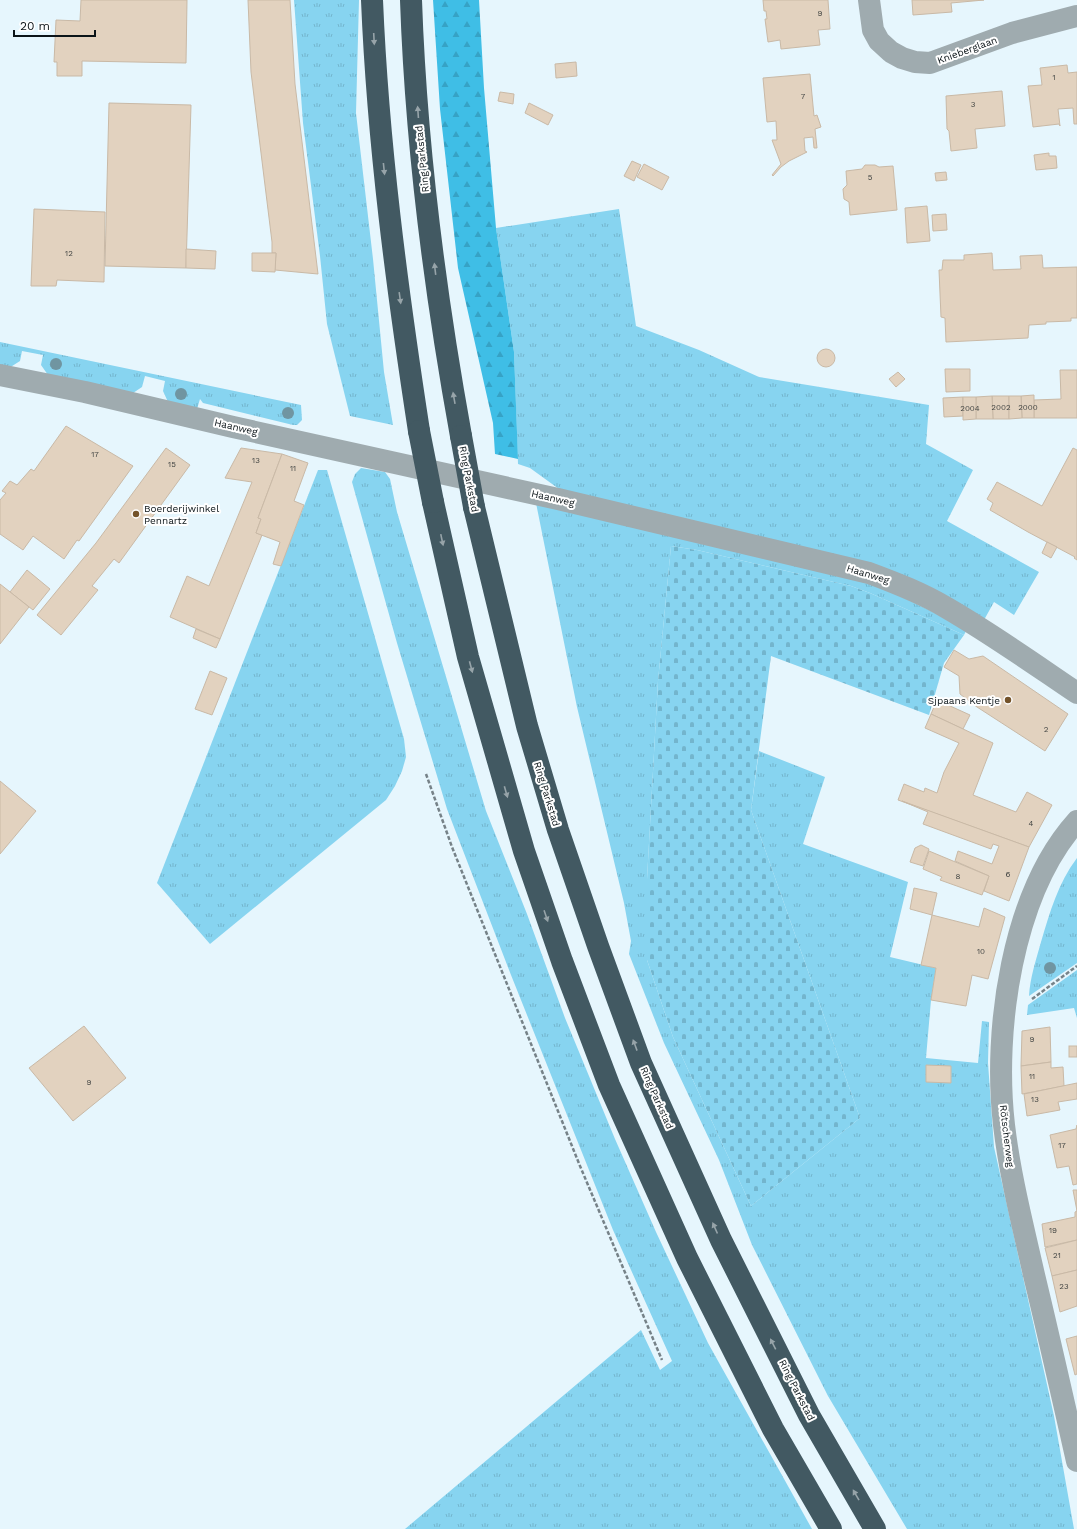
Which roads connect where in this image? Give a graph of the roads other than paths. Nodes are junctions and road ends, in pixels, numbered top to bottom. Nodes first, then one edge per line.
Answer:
1 (372, 0) edge
2 (411, 0) edge
3 (869, 0) edge
4 (1077, 16) edge
5 (0, 375) edge
6 (1077, 693) edge
7 (1077, 821) edge
8 (1077, 1461) edge
9 (831, 1529) edge
10 (875, 1529) edge

1 -> 9 highway, bridge
10 -> 2 highway, Ring Parkstad, bridge
3 - 4 street, Knieberglaan
5 - 6 street, Haanweg
7 - 8 street, Rötscherweg

